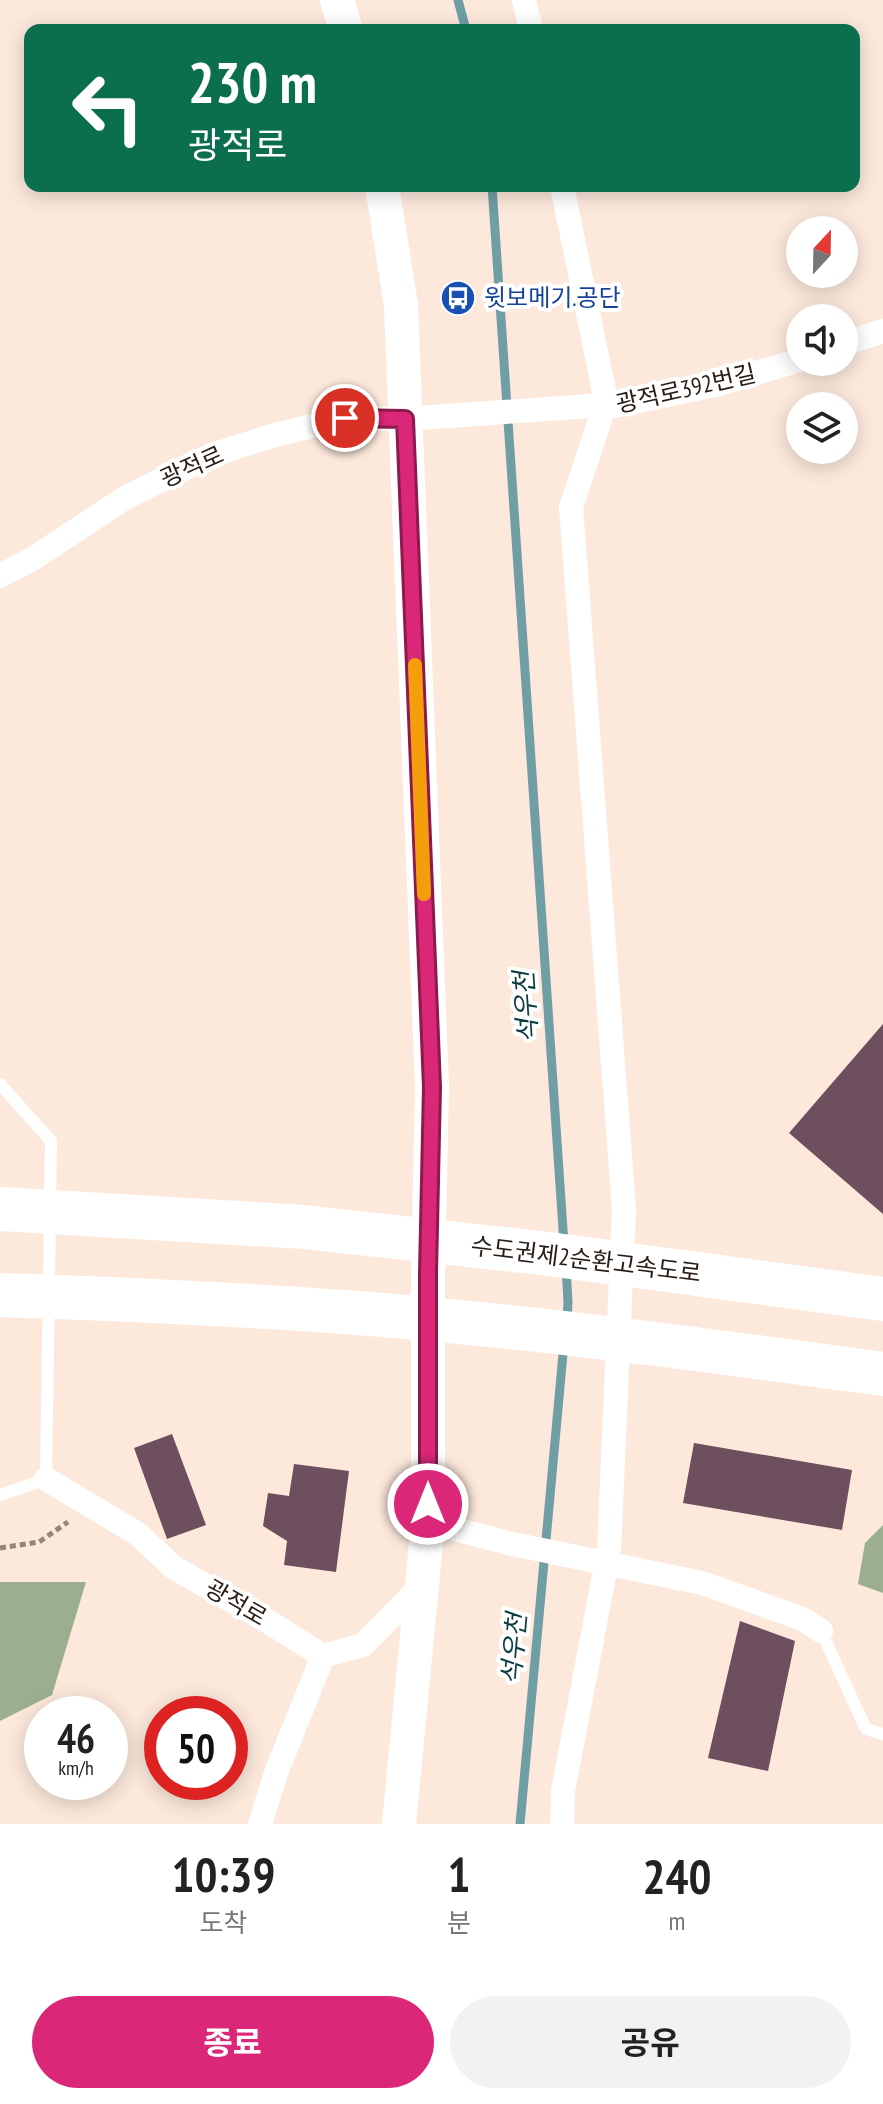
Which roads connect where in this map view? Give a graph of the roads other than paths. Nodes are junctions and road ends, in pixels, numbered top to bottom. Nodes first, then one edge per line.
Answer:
1 (337, 0) edge
2 (524, 0) edge
3 (344, 24) edge
4 (530, 24) edge
5 (383, 192) edge
6 (563, 192) edge
7 (883, 331) edge
8 (858, 339) edge
9 (786, 364) edge
10 (597, 407) junction
11 (405, 419) junction
12 (0, 576) edge
13 (0, 1084) edge
14 (0, 1209) edge
15 (0, 1295) edge
16 (883, 1299) edge
17 (883, 1374) edge
18 (46, 1479) junction
19 (0, 1495) edge
20 (428, 1522) junction
21 (606, 1563) junction
22 (422, 1585) junction
23 (821, 1631) joint
24 (323, 1656) junction
25 (883, 1734) edge
26 (260, 1824) edge
27 (399, 1824) edge
28 (562, 1824) edge

1 - 3 main road
2 - 4 street
5 - 11 main road
6 - 10 street, 광적로392번길
7 - 8 street
9 - 10 street, 광적로392번길
10 - 11 street, 광적로
10 - 21 street
11 - 12 street, 광적로
11 - 20 main road
13 - 18 lane
14 - 16 highway, 수도권제2순환고속도로
15 - 17 highway
18 - 19 lane
18 - 24 street, 광적로
20 - 21 street
20 - 22 main road
21 - 23 street
21 - 28 street
22 - 24 street
22 - 27 main road
23 - 25 lane
24 - 26 street

